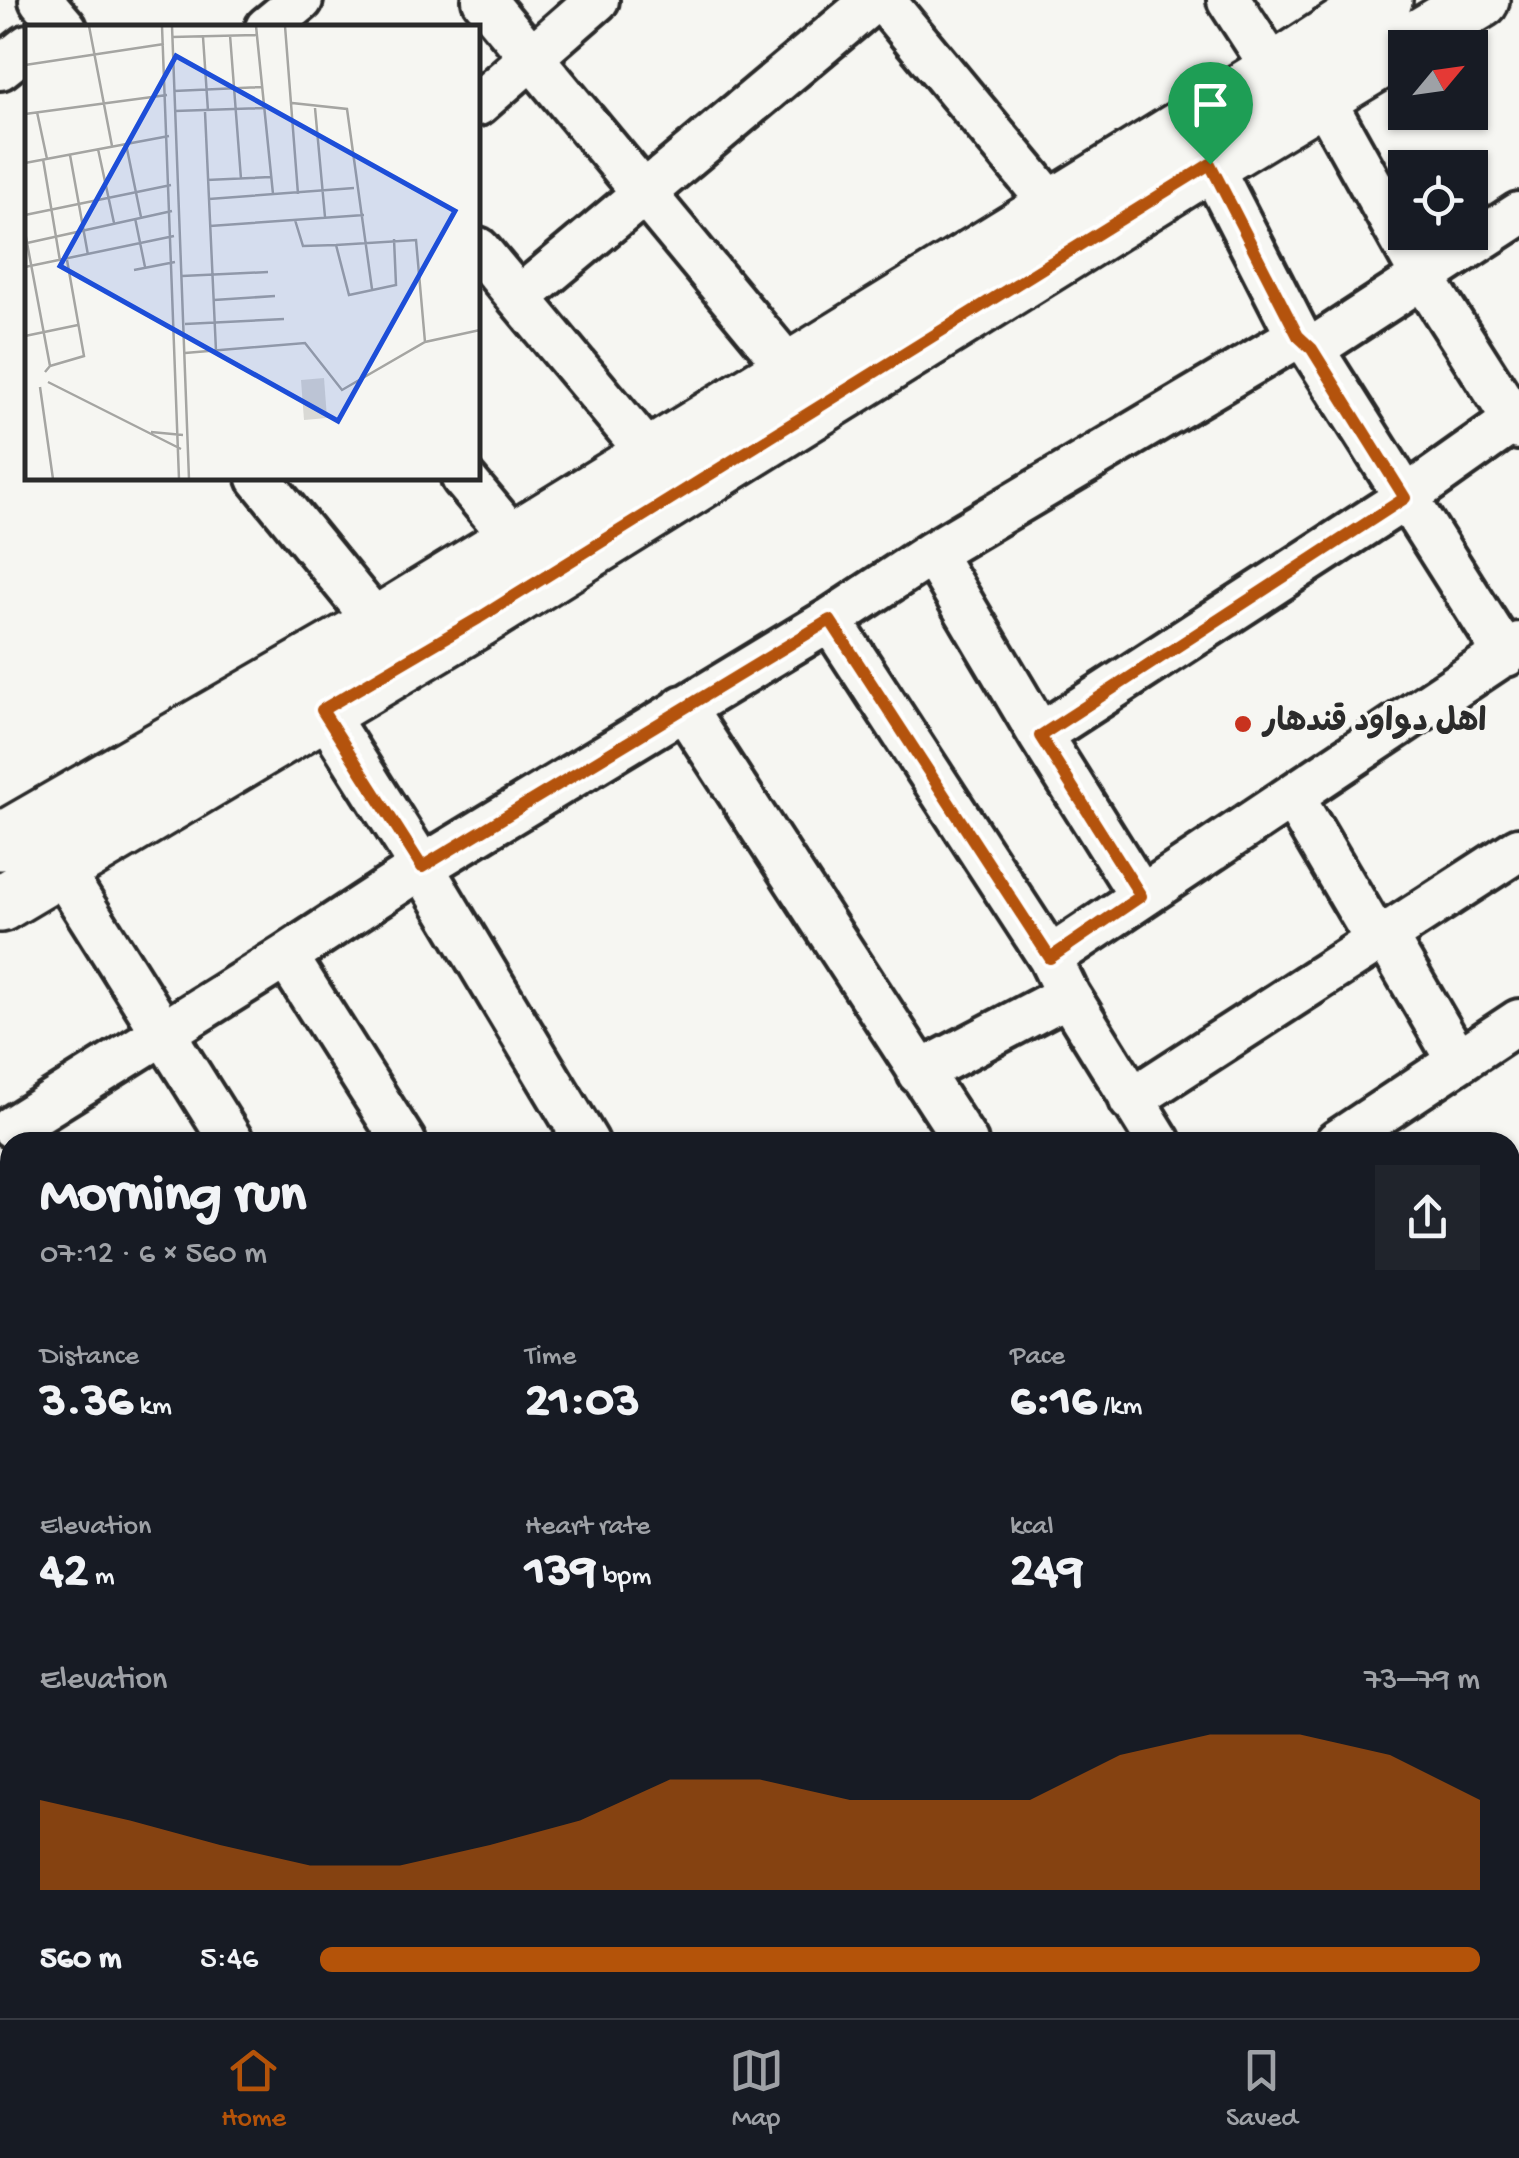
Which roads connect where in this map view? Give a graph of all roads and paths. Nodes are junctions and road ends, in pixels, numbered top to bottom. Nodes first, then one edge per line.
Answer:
1 (484, 0) edge
2 (597, 0) edge
3 (874, 0) edge
4 (883, 0) edge
5 (1229, 0) edge
6 (1384, 0) edge
7 (1481, 0) edge
8 (25, 46) edge
9 (532, 57) junction
10 (0, 68) edge
11 (1275, 71) junction
12 (1322, 97) junction
13 (480, 102) edge
14 (1210, 164) junction
15 (644, 194) junction
16 (1054, 207) junction
17 (1519, 214) edge
18 (1422, 276) junction
19 (493, 277) edge
20 (1305, 342) junction
21 (790, 369) junction
22 (1517, 422) edge
23 (650, 455) junction
24 (261, 480) edge
25 (464, 480) edge
26 (1405, 498) junction
27 (514, 540) junction
28 (932, 553) junction
29 (830, 620) junction
30 (378, 624) junction
31 (1512, 649) edge
32 (683, 706) junction
33 (322, 710) junction
34 (1040, 736) junction
35 (1292, 796) junction
36 (0, 842) edge
37 (1519, 849) edge
38 (422, 867) junction
39 (61, 870) junction
40 (1141, 896) junction
41 (0, 904) edge
42 (1382, 939) junction
43 (286, 956) junction
44 (1059, 976) junction
45 (1519, 1021) edge
46 (162, 1033) junction
47 (1458, 1060) junction
48 (919, 1073) junction
49 (1132, 1100) junction
50 (12, 1126) edge
51 (226, 1132) edge
52 (398, 1132) edge
53 (581, 1132) edge
54 (959, 1132) edge
55 (1153, 1132) edge
56 (1352, 1132) edge

1 - 9 street
2 - 9 street
3 - 15 street
4 - 16 street
5 - 11 street
6 - 11 main road
7 - 12 main road
8 - 10 street
9 - 13 street
9 - 15 street
11 - 16 main road
12 - 14 main road
12 - 18 street
14 - 20 street
14 - 33 main road
15 - 19 street
15 - 21 street
16 - 21 main road
17 - 18 street
18 - 20 street
18 - 22 street
19 - 23 street
20 - 26 street
20 - 28 street
21 - 23 main road
22 - 26 street
23 - 27 main road
24 - 30 street
25 - 27 street
26 - 31 street
26 - 34 street
27 - 30 main road
28 - 29 street
28 - 34 street
29 - 32 street
29 - 44 street
30 - 36 main road
31 - 35 street
32 - 38 street
32 - 48 street
33 - 38 street
33 - 39 main road
34 - 40 street
35 - 40 street
35 - 42 street
37 - 42 street
38 - 43 street
38 - 53 street
39 - 41 main road
39 - 46 street
40 - 44 street
42 - 47 street
42 - 49 street
43 - 46 street
43 - 52 street
44 - 48 street
44 - 49 street
45 - 47 street
46 - 50 street
46 - 51 street
47 - 56 street
48 - 54 street
49 - 55 street

